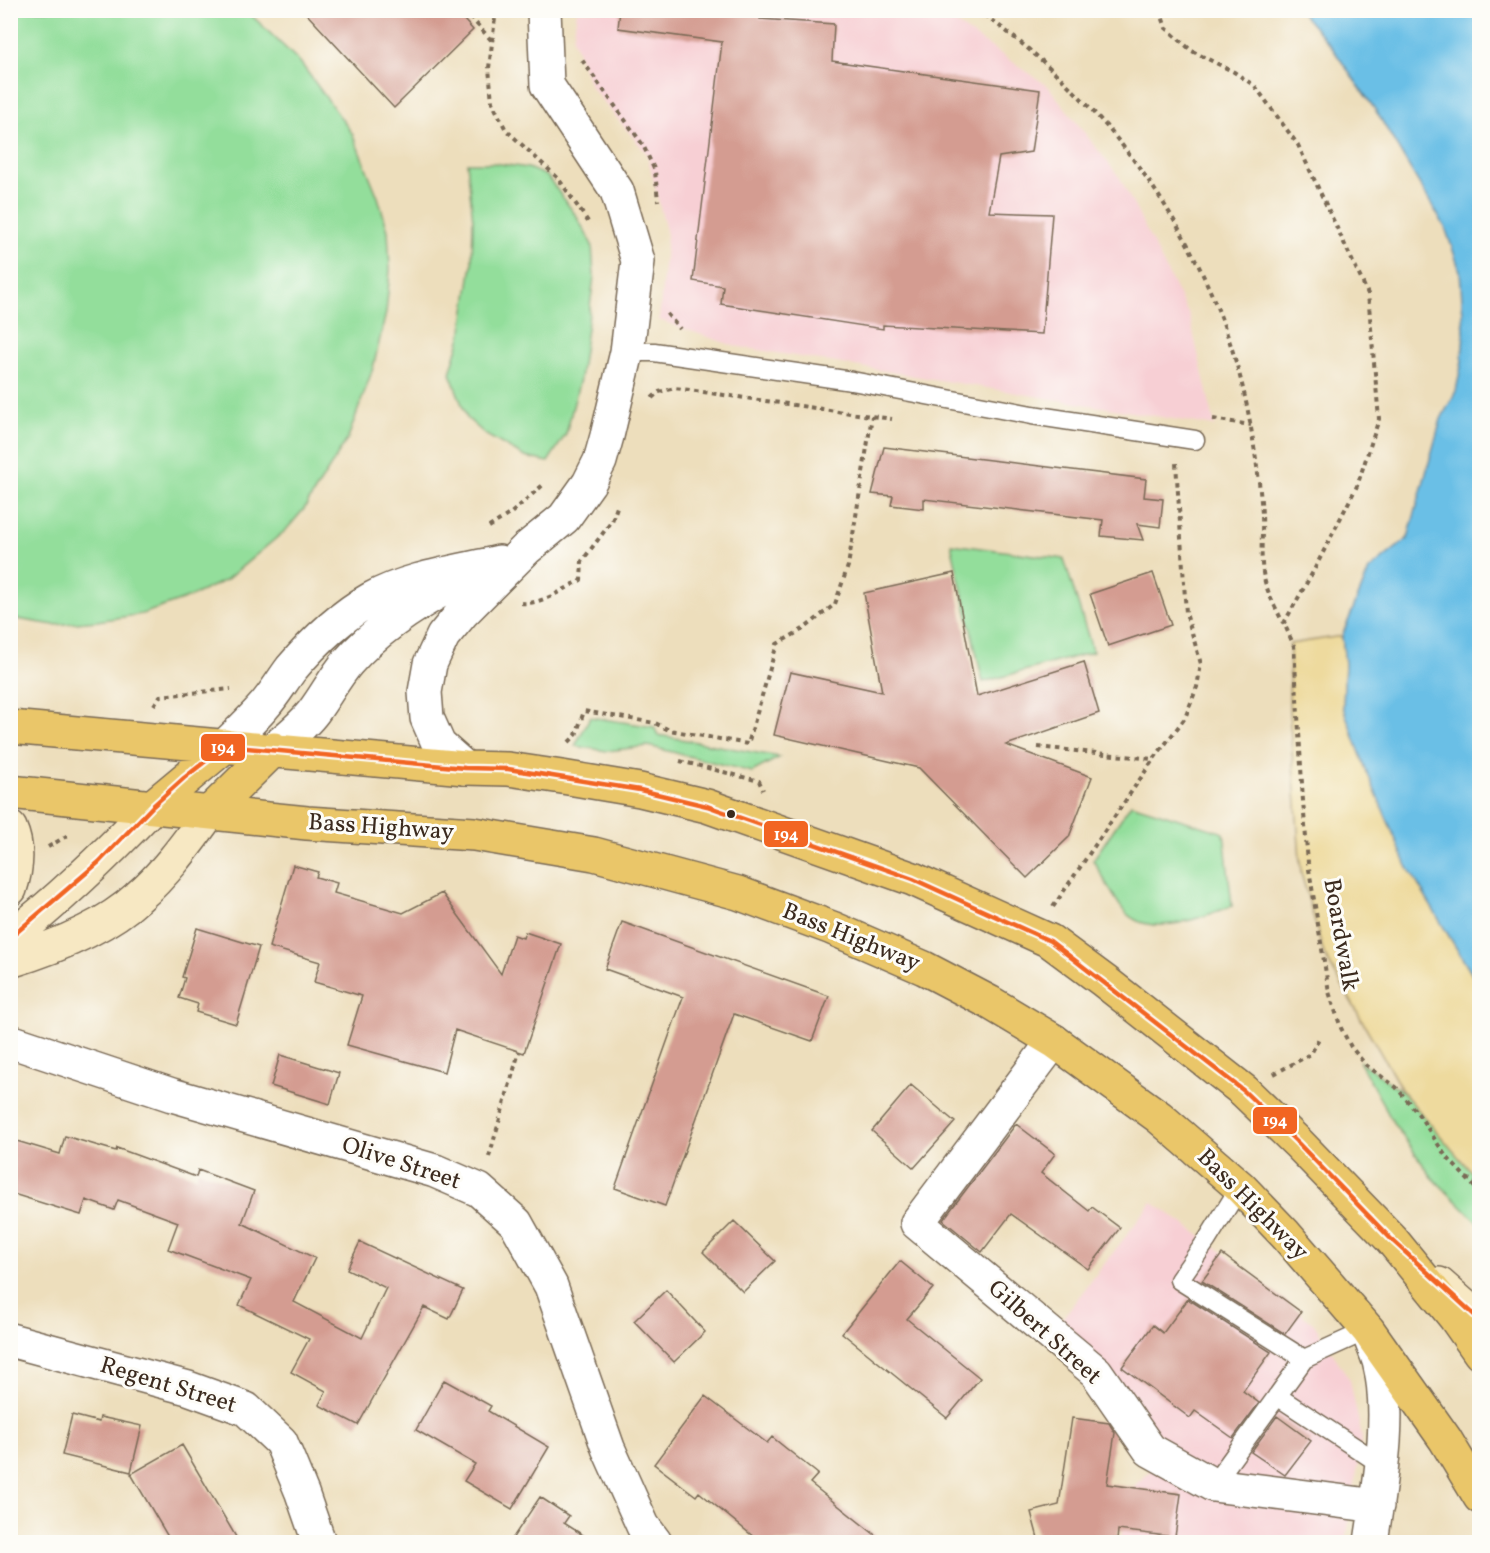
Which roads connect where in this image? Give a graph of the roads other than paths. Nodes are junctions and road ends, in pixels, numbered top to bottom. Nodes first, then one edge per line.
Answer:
1 (544, 10) edge
2 (627, 352) junction
3 (1195, 440) dead end
4 (513, 556) junction
5 (10, 727) edge
6 (225, 746) junction
7 (274, 749) junction
8 (465, 768) junction
9 (10, 792) edge
10 (153, 807) junction
11 (210, 812) junction
12 (14, 843) edge
13 (10, 890) edge
14 (10, 938) edge
15 (10, 961) edge
16 (10, 1041) edge
17 (1054, 1041) junction
18 (1240, 1187) junction
19 (1392, 1240) junction
20 (1479, 1320) edge
21 (1368, 1330) junction
22 (10, 1340) edge
23 (1479, 1353) edge
24 (1304, 1359) junction
25 (1277, 1396) junction
26 (1382, 1465) junction
27 (1213, 1485) junction
28 (1479, 1497) edge
29 (1377, 1506) junction
30 (319, 1542) edge
31 (655, 1542) edge
32 (1371, 1542) edge

1 - 2 street
2 - 3 lane
2 - 4 street
4 - 6 street
4 - 7 street
4 - 8 street
5 - 6 highway
6 - 7 highway
6 - 10 highway
7 - 8 highway
7 - 11 highway
8 - 19 highway
9 - 10 highway, Bass Highway
10 - 11 highway, Bass Highway
10 - 14 main road
11 - 15 main road
11 - 17 highway, Bass Highway
12 - 13 main road
16 - 31 street, Olive Street
17 - 18 highway, Bass Highway
17 - 27 street, Gilbert Street
18 - 21 highway, Bass Highway
18 - 24 lane
19 - 20 main road
19 - 23 highway
21 - 24 lane
21 - 26 street
21 - 28 highway, Bass Highway
22 - 30 street, Regent Street
24 - 25 lane
25 - 26 lane
25 - 27 lane
26 - 29 street
27 - 29 street, Gilbert Street
29 - 32 street

